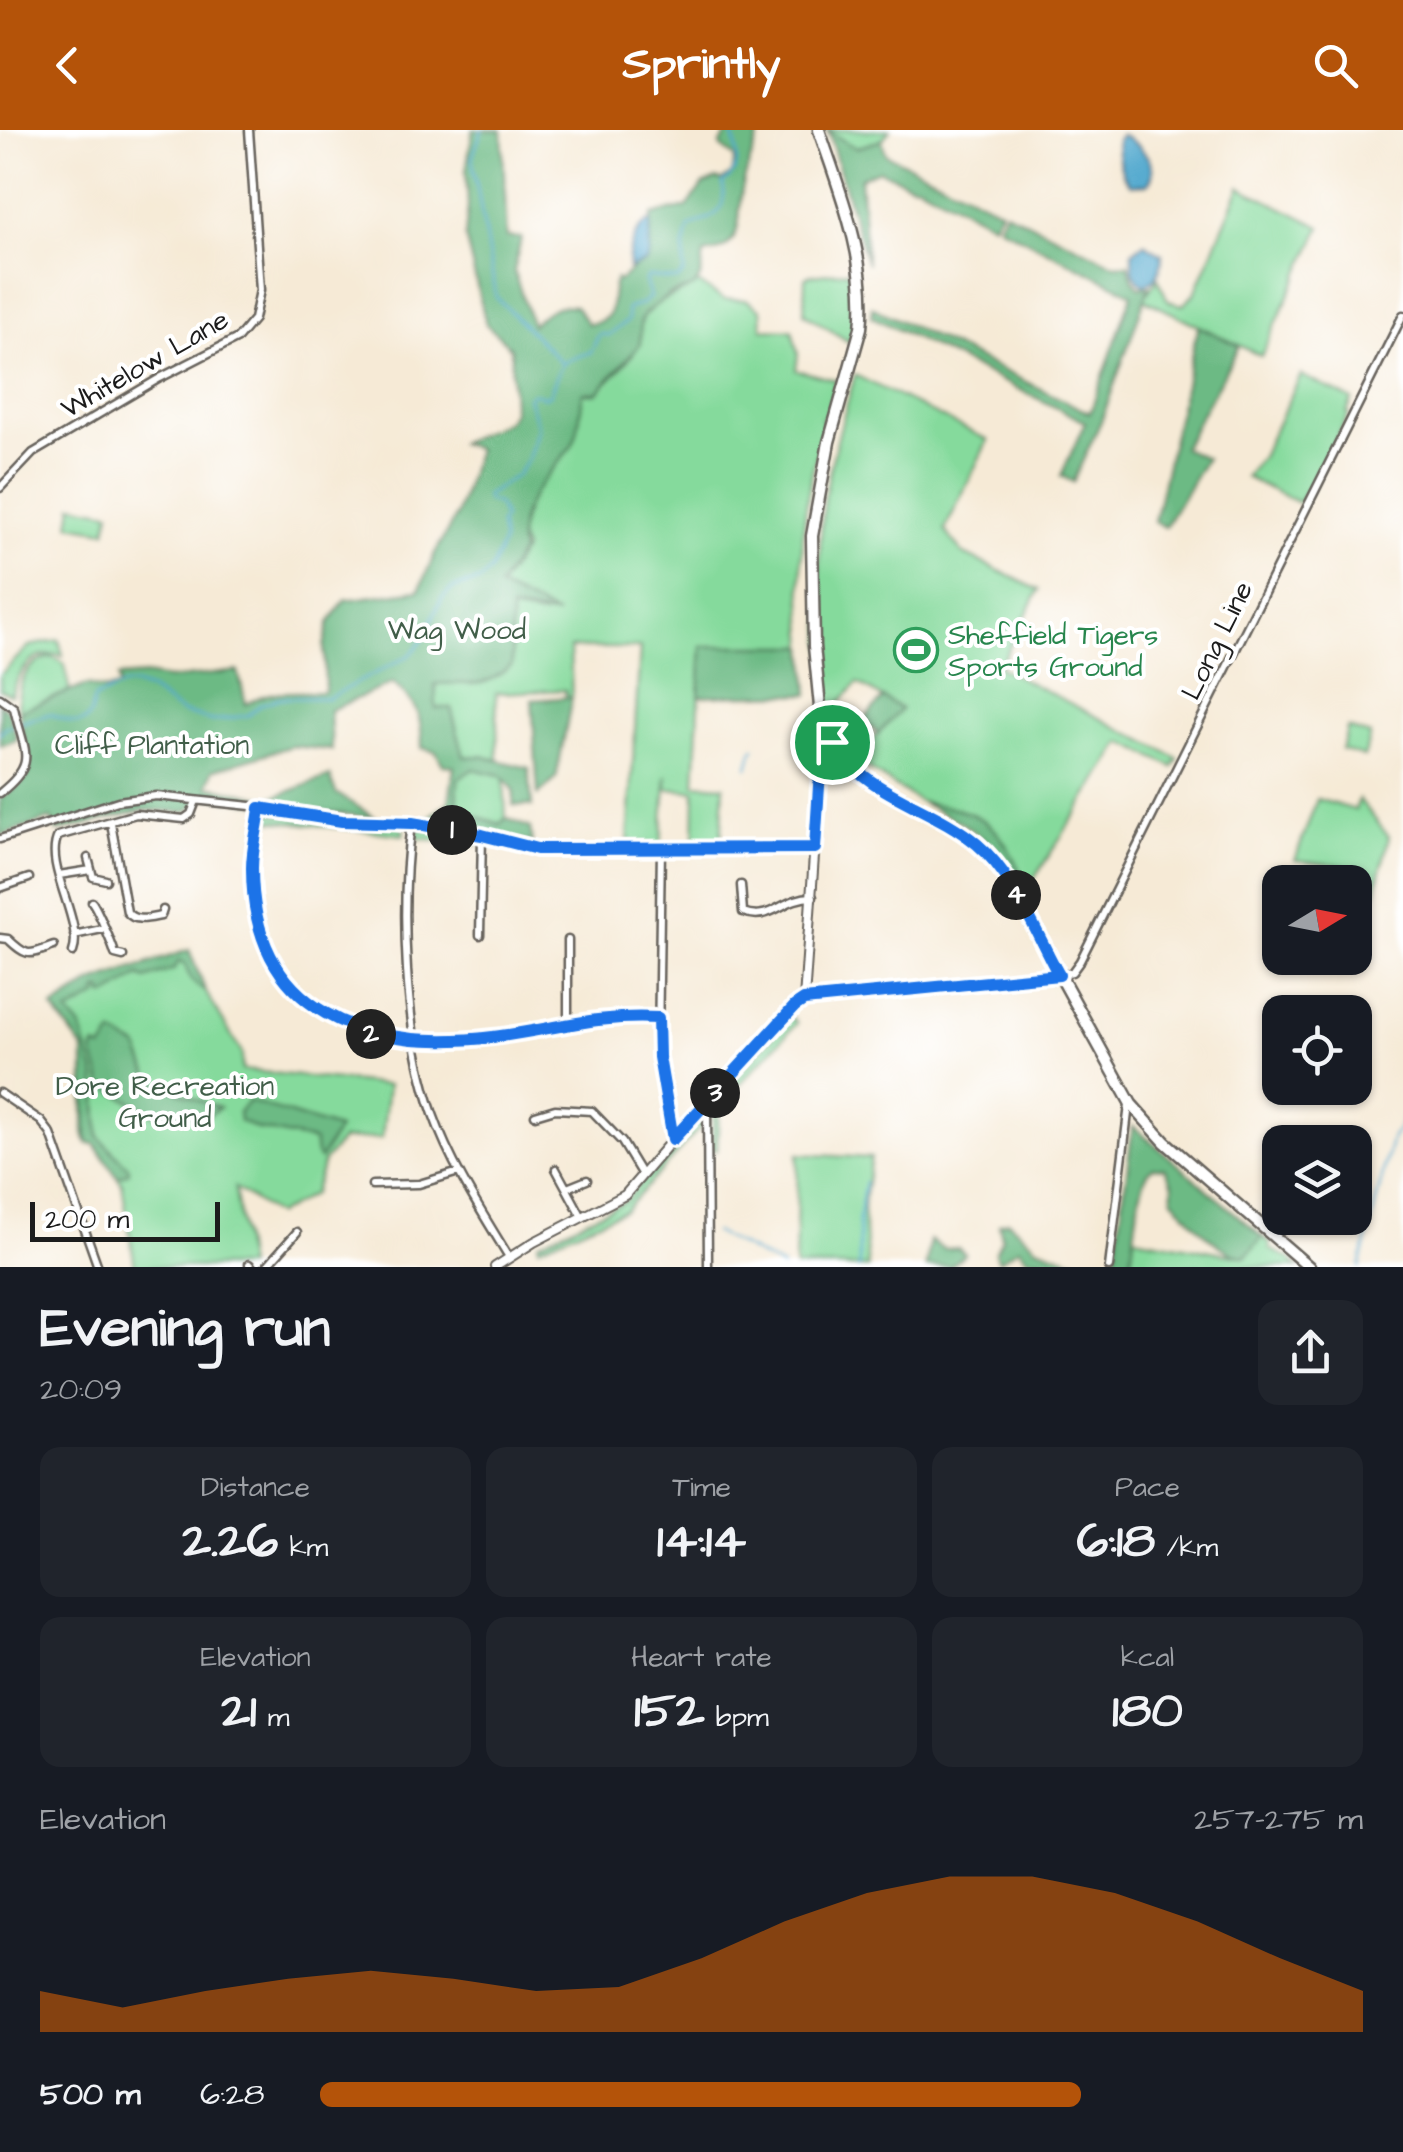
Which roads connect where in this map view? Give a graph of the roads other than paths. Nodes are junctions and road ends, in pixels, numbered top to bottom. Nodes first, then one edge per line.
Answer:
1 (250, 130) edge
2 (819, 130) edge
3 (1403, 315) edge
4 (0, 488) edge
5 (0, 698) edge
6 (832, 742) junction
7 (0, 793) edge
8 (196, 801) junction
9 (260, 808) junction
10 (112, 822) junction
11 (412, 823) junction
12 (482, 835) junction
13 (0, 839) edge
14 (661, 848) junction
15 (815, 848) junction
16 (88, 858) dead end
17 (91, 870) junction
18 (60, 875) junction
19 (29, 878) dead end
20 (106, 880) dead end
21 (741, 885) dead end
22 (0, 888) edge
23 (813, 897) junction
24 (92, 902) dead end
25 (163, 916) dead end
26 (102, 929) junction
27 (74, 934) junction
28 (480, 934) dead end
29 (0, 938) edge
30 (568, 940) dead end
31 (54, 946) dead end
32 (72, 952) dead end
33 (123, 956) dead end
34 (1059, 975) junction
35 (804, 1000) junction
36 (658, 1018) junction
37 (568, 1023) junction
38 (416, 1041) junction
39 (0, 1094) edge
40 (707, 1102) junction
41 (1130, 1102) junction
42 (535, 1115) dead end
43 (673, 1139) junction
44 (556, 1169) dead end
45 (459, 1172) junction
46 (642, 1175) junction
47 (587, 1180) dead end
48 (372, 1186) dead end
49 (566, 1188) junction
50 (582, 1218) junction
51 (297, 1232) dead end
52 (509, 1257) junction
53 (95, 1258) junction
54 (84, 1267) edge
55 (98, 1267) edge
56 (266, 1267) edge
57 (495, 1267) edge
58 (708, 1267) edge
59 (1109, 1267) edge
60 (1310, 1267) edge

1 - 4 street, Whitelow Lane
2 - 6 main road
3 - 34 street, Long Line
5 - 7 street
6 - 15 street
6 - 34 main road
8 - 9 street
8 - 10 street
8 - 13 street
9 - 11 street
9 - 38 street
10 - 18 street
10 - 25 street
11 - 12 street
11 - 38 street
12 - 14 street
12 - 28 street
14 - 15 street
14 - 36 street
15 - 23 street
16 - 17 street
17 - 18 street
17 - 20 street
18 - 27 street
19 - 22 street
21 - 23 street
23 - 35 street
24 - 26 street
26 - 27 street
26 - 33 street
27 - 32 street
29 - 31 street
30 - 37 street
34 - 35 street
34 - 41 main road
35 - 40 street
36 - 37 street
36 - 43 street
37 - 38 street
38 - 45 street
39 - 53 street
40 - 43 street
40 - 58 street
41 - 59 street
41 - 60 main road
42 - 46 street
43 - 46 street
44 - 49 street
45 - 48 street
45 - 52 street
46 - 50 street
47 - 49 street
49 - 50 street
50 - 52 street
51 - 56 street
52 - 57 street
53 - 54 street
53 - 55 street

